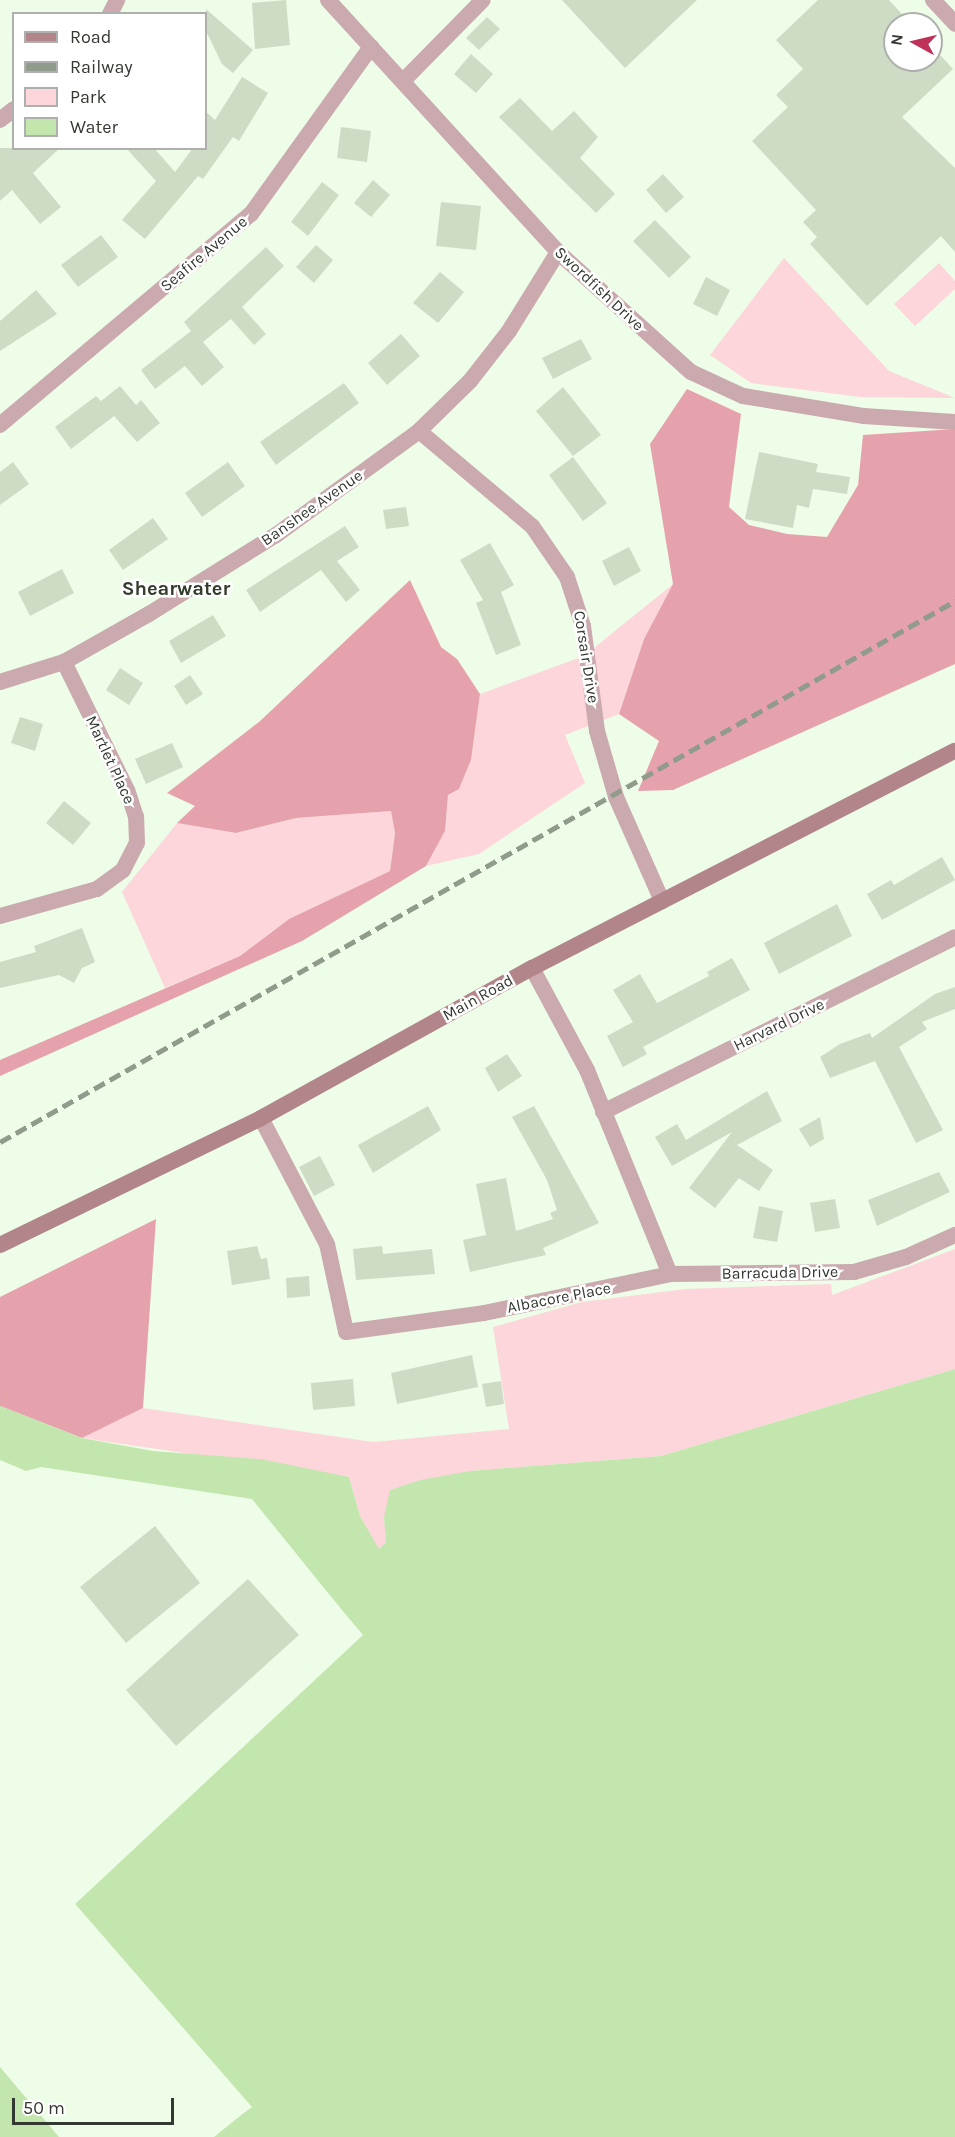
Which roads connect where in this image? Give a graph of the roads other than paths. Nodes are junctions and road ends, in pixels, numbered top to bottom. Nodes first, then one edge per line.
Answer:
1 (328, 0) edge
2 (483, 0) edge
3 (933, 0) edge
4 (955, 24) edge
5 (372, 47) junction
6 (404, 80) junction
7 (12, 111) edge
8 (0, 120) edge
9 (558, 252) junction
10 (955, 422) edge
11 (0, 425) edge
12 (419, 431) junction
13 (64, 662) junction
14 (0, 682) edge
15 (955, 751) edge
16 (662, 901) junction
17 (0, 916) edge
18 (955, 937) edge
19 (532, 968) junction
20 (603, 1112) junction
21 (261, 1118) junction
22 (955, 1234) edge
23 (0, 1245) edge
24 (670, 1274) junction

1 - 5 street, Swordfish Drive
2 - 6 street
3 - 4 street
5 - 6 street, Swordfish Drive
5 - 11 street, Seafire Avenue
6 - 9 street, Swordfish Drive
7 - 8 street
9 - 10 street, Swordfish Drive
9 - 12 street, Banshee Avenue
12 - 13 street, Banshee Avenue
12 - 16 street, Corsair Drive
13 - 14 street, Banshee Avenue
13 - 17 street, Martlet Place
15 - 16 main road, Main Road
16 - 19 main road, Main Road
18 - 20 street, Harvard Drive
19 - 20 street
19 - 21 main road, Main Road
20 - 24 street
21 - 23 main road, Main Road
21 - 24 street, Albacore Place
22 - 24 street, Barracuda Drive

